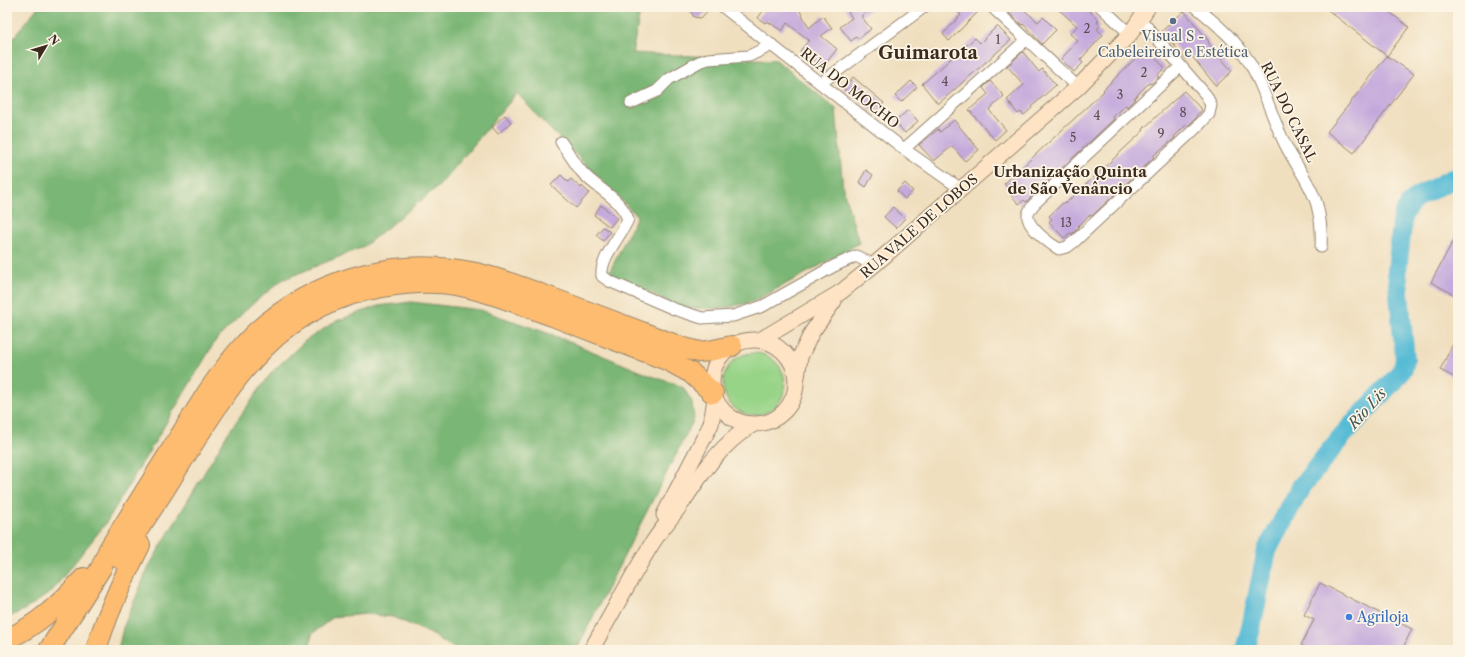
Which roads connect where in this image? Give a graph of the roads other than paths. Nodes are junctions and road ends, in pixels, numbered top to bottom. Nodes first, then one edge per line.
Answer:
1 (723, 7) edge
2 (924, 7) edge
3 (992, 7) edge
4 (1101, 7) edge
5 (1196, 7) edge
6 (1144, 13) edge
7 (1130, 34) junction
8 (1026, 40) junction
9 (772, 45) junction
10 (1181, 66) junction
11 (821, 83) junction
12 (1078, 87) junction
13 (631, 103) dead end
14 (561, 142) dead end
15 (904, 149) junction
16 (960, 190) junction
17 (1321, 247) dead end
18 (874, 265) junction
19 (841, 292) junction
20 (760, 340) junction
21 (732, 346) junction
22 (797, 381) junction
23 (714, 396) junction
24 (752, 425) junction
25 (165, 490) junction
26 (653, 542) junction
27 (109, 549) junction
28 (7, 639) edge
29 (49, 650) edge
30 (62, 650) edge
31 (96, 650) edge
32 (592, 650) edge

1 - 9 street, RUA DO MOCHO
2 - 11 street
3 - 8 street
4 - 7 street
5 - 17 street, RUA DO CASAL
6 - 7 main road, RUA VALE DE LOBOS
6 - 10 street
7 - 12 main road, RUA VALE DE LOBOS
8 - 12 street
8 - 15 street
9 - 11 street, RUA DO MOCHO
9 - 13 street
10 - 10 street
11 - 15 street, RUA DO MOCHO
12 - 16 main road, RUA VALE DE LOBOS
14 - 18 street
15 - 16 street, RUA DO MOCHO
16 - 18 main road, RUA VALE DE LOBOS
18 - 19 main road, RUA VALE DE LOBOS
19 - 20 main road
19 - 22 main road
20 - 21 main road
20 - 22 main road
21 - 23 main road
21 - 27 highway
22 - 24 main road
23 - 24 main road
23 - 25 highway
23 - 26 main road
24 - 26 main road
25 - 30 highway
25 - 31 highway
26 - 32 main road
27 - 28 highway
27 - 29 highway

